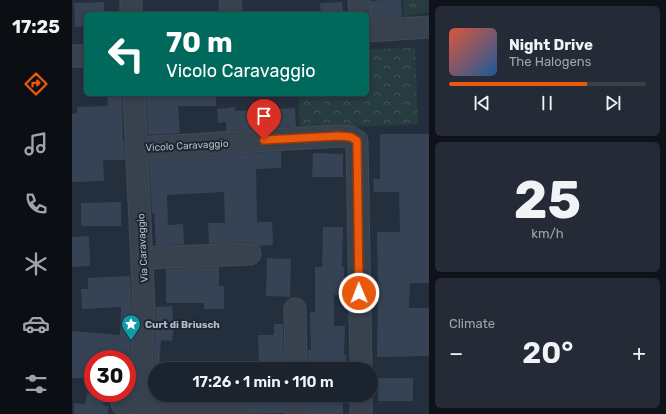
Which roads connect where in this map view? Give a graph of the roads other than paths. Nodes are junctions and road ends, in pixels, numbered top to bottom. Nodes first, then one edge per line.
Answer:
1 (131, 0) edge
2 (230, 0) edge
3 (359, 0) edge
4 (131, 12) edge
5 (231, 12) edge
6 (360, 12) edge
7 (429, 27) edge
8 (369, 31) edge
9 (72, 56) edge
10 (84, 56) edge
11 (134, 96) edge
12 (136, 148) junction
13 (250, 254) dead end
14 (143, 258) junction
15 (295, 309) dead end
16 (296, 362) edge
17 (361, 362) edge
18 (122, 402) edge
19 (238, 402) edge
20 (296, 402) edge
21 (361, 402) edge
22 (146, 408) edge
23 (166, 414) edge
24 (296, 414) edge
25 (361, 414) edge

1 - 4 street
2 - 5 street
3 - 6 street
7 - 8 street
9 - 10 street
11 - 12 street, Via Caravaggio
12 - 14 street, Via Caravaggio
12 - 17 street, Vicolo Caravaggio
13 - 14 street
14 - 22 street, Via Caravaggio
15 - 16 street
18 - 22 street, Via Caravaggio
19 - 23 street
20 - 24 street
21 - 25 street

